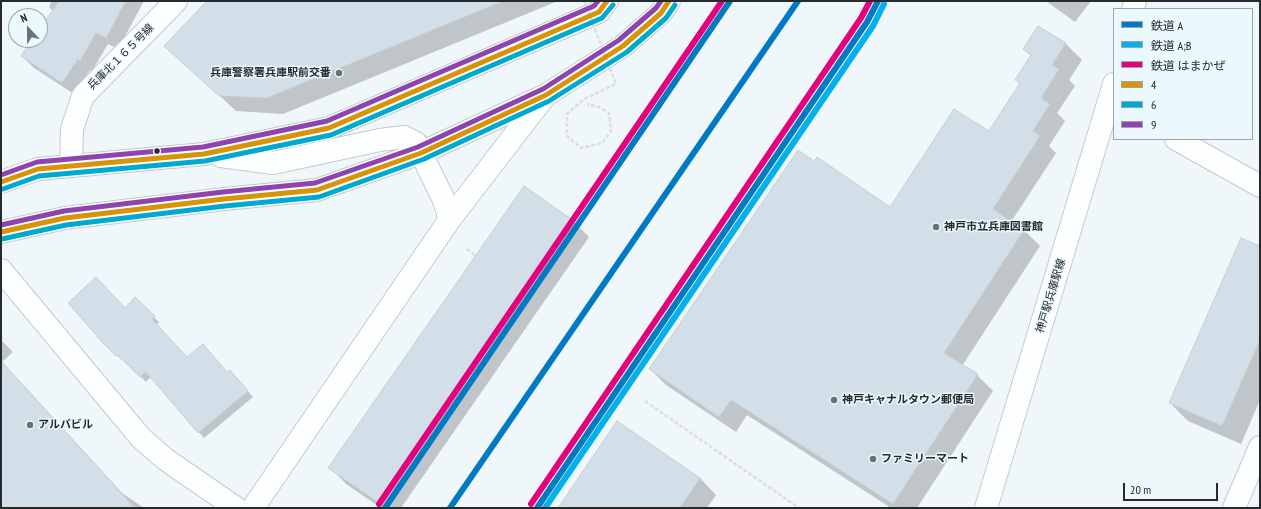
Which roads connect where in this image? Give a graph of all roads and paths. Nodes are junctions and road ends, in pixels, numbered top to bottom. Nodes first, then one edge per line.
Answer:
1 (176, 1) edge
2 (584, 1) edge
3 (607, 1) edge
4 (669, 1) edge
5 (546, 95) junction
6 (1112, 96) edge
7 (587, 104) dead end
8 (1178, 140) edge
9 (421, 153) junction
10 (204, 154) junction
11 (71, 166) junction
12 (1, 182) edge
13 (1260, 186) edge
14 (450, 219) junction
15 (1, 232) edge
16 (467, 249) dead end
17 (476, 256) dead end
18 (1, 270) edge
19 (645, 401) dead end
20 (1260, 447) edge
21 (236, 508) edge
22 (253, 508) edge
23 (799, 508) edge
24 (986, 508) edge
25 (1234, 508) edge

1 - 11 street, 兵庫北１６５号線
2 - 7 path, bridge
3 - 10 street
4 - 5 street
5 - 9 street
5 - 14 street
6 - 24 street, 神戸駅兵庫駅線
8 - 13 street
9 - 10 street
9 - 14 street
9 - 15 street
10 - 11 street
11 - 12 street
14 - 22 street
16 - 17 path
18 - 21 street
19 - 23 path
20 - 25 street

